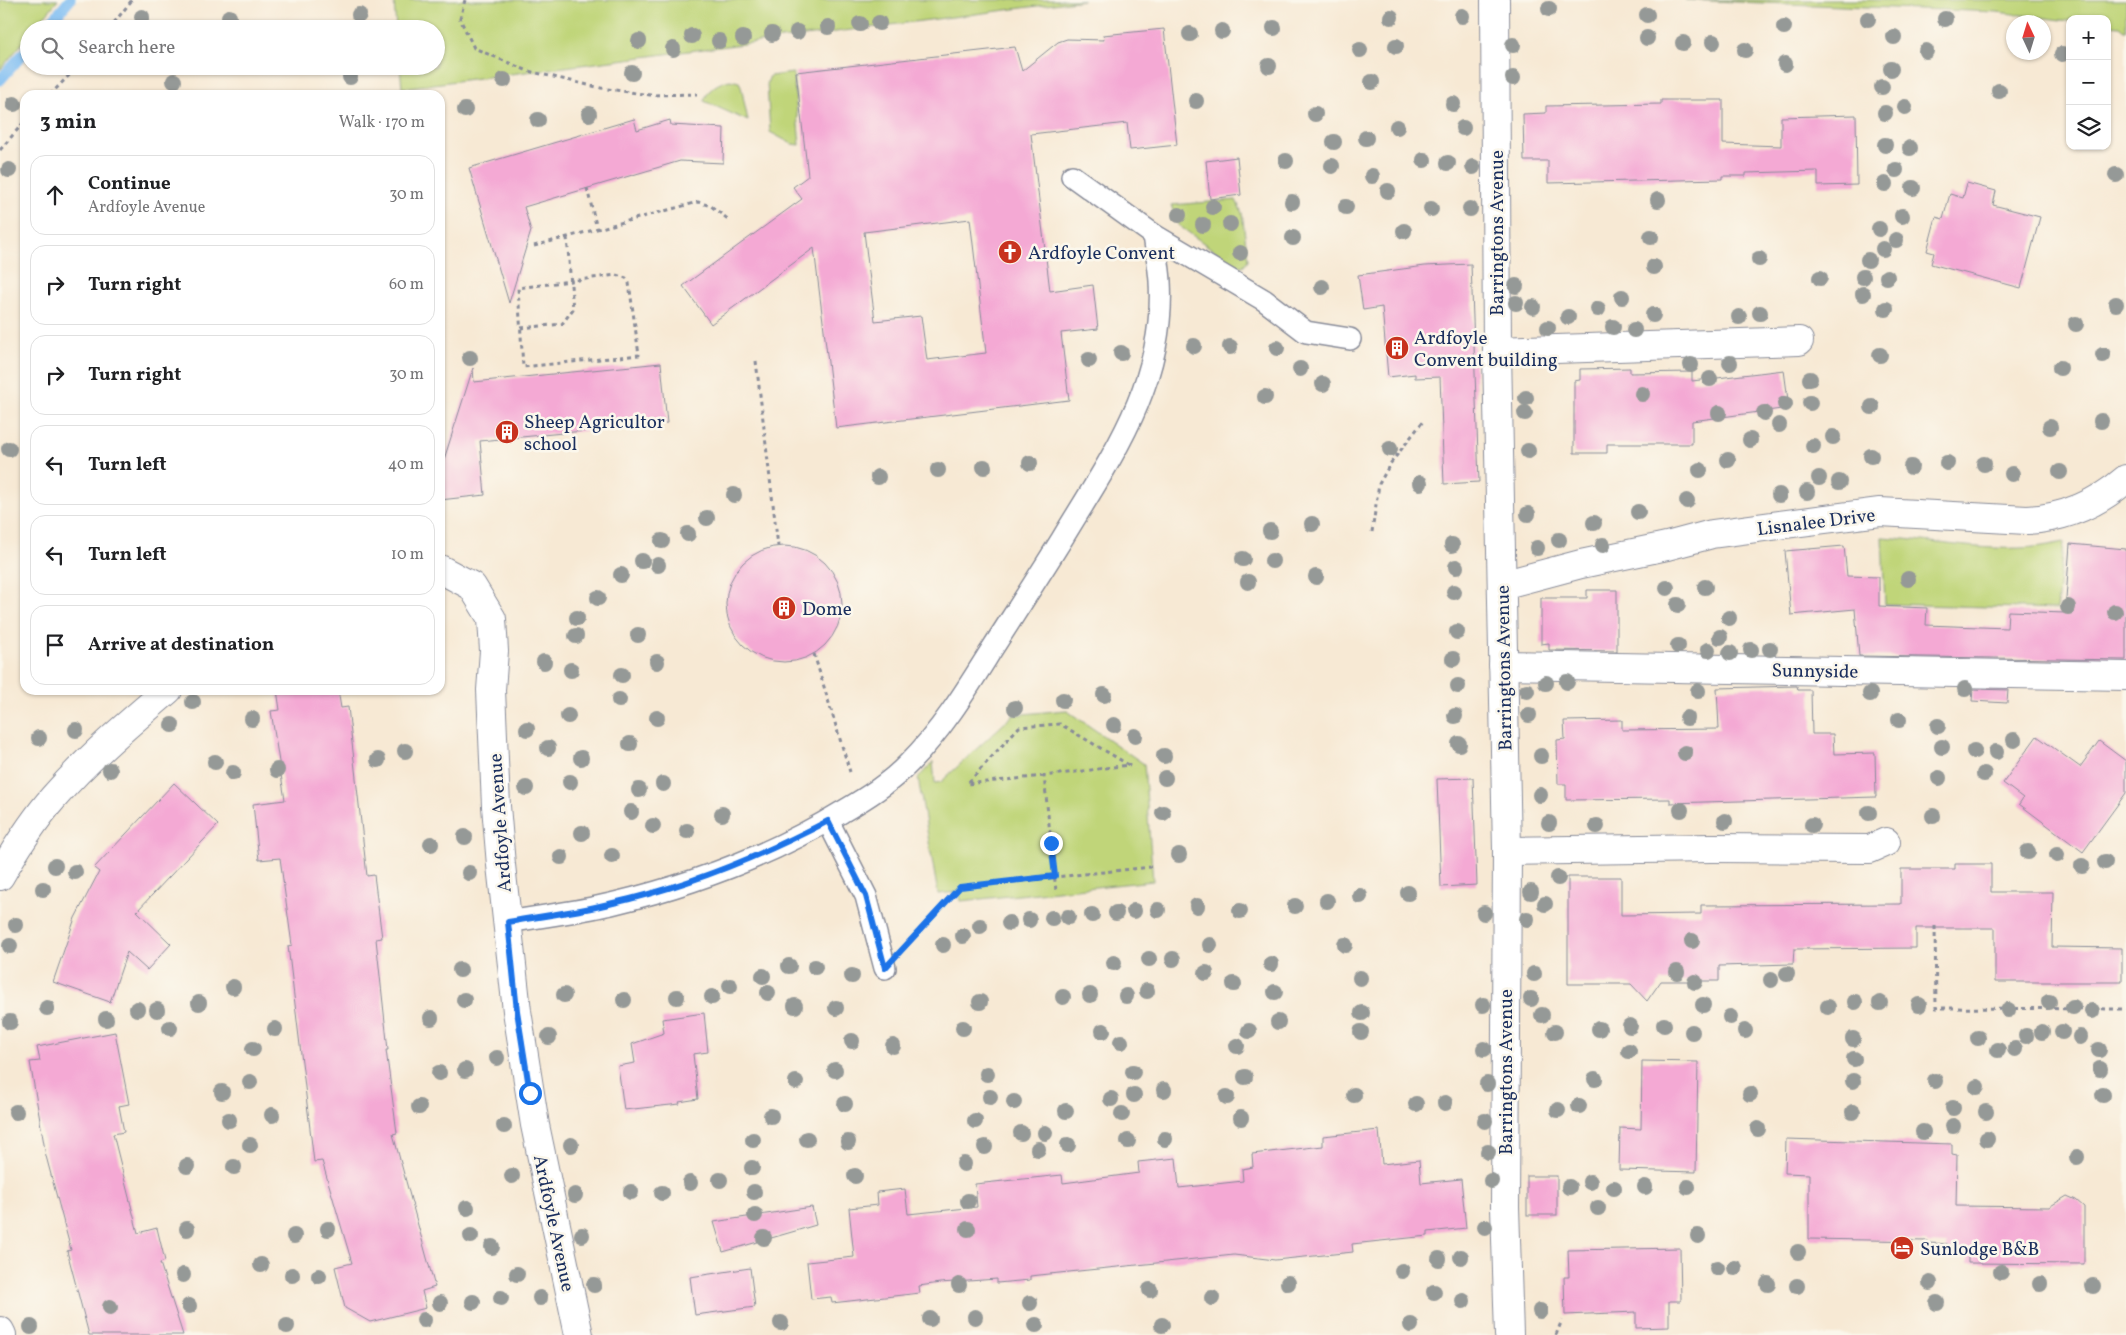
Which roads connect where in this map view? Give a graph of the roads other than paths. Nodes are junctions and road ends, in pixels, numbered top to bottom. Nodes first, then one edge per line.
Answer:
1 (1495, 0) edge
2 (1072, 176) dead end
3 (1154, 234) junction
4 (1350, 339) dead end
5 (1799, 341) dead end
6 (1497, 351) junction
7 (2126, 479) edge
8 (445, 572) edge
9 (1502, 585) junction
10 (1503, 665) junction
11 (2126, 676) edge
12 (162, 695) edge
13 (828, 821) junction
14 (1886, 842) dead end
15 (1506, 851) junction
16 (0, 876) edge
17 (508, 922) junction
18 (885, 968) road end
19 (0, 1331) edge
20 (2, 1335) edge
21 (579, 1335) edge
22 (1509, 1335) edge

1 - 6 street, Barringtons Avenue
2 - 3 lane
3 - 4 lane
3 - 13 lane
5 - 6 street
6 - 9 street, Barringtons Avenue
7 - 9 street, Lisnalee Drive
8 - 17 street, Ardfoyle Avenue
9 - 10 street, Barringtons Avenue
10 - 11 street, Sunnyside
10 - 15 street, Barringtons Avenue
12 - 16 street
13 - 17 lane
13 - 18 lane
14 - 15 street
15 - 22 street, Barringtons Avenue
17 - 21 street, Ardfoyle Avenue
19 - 20 street

